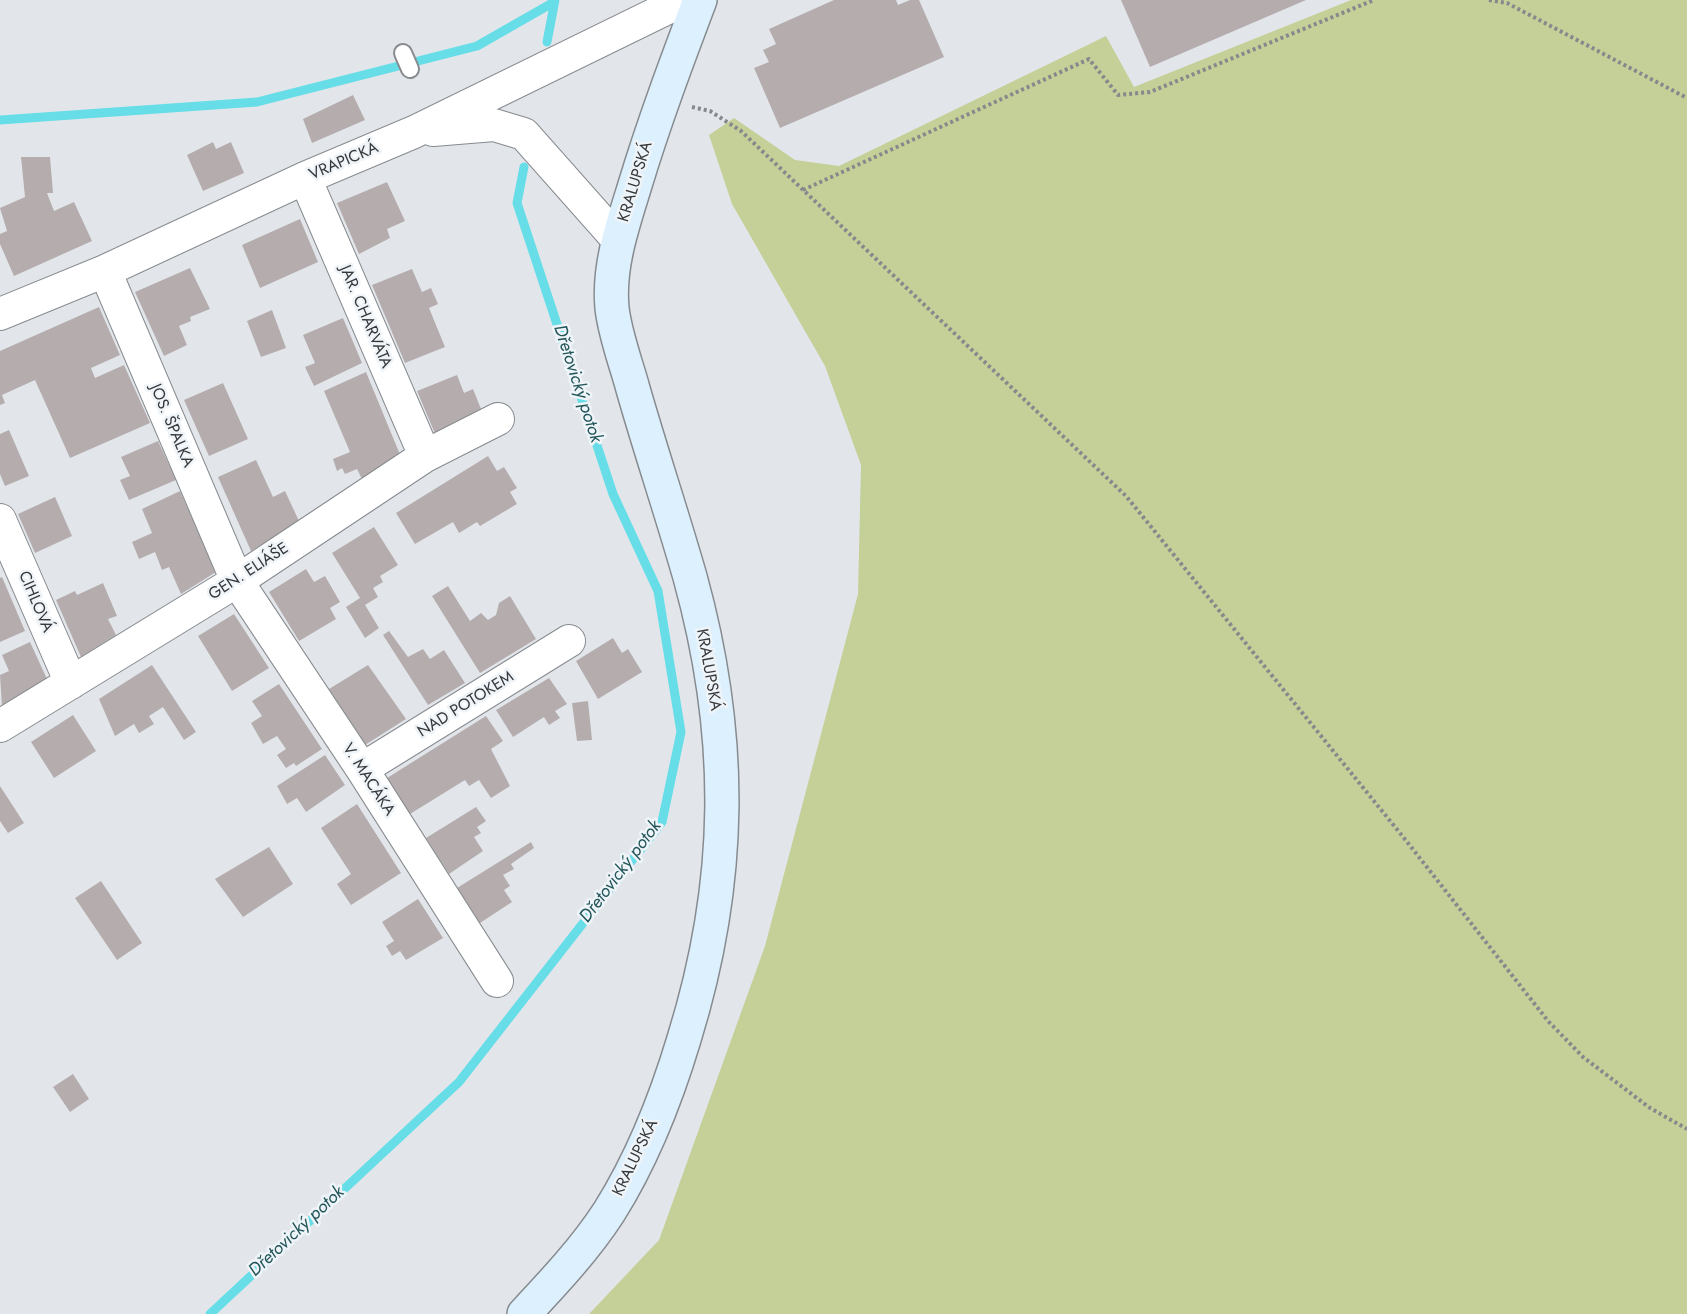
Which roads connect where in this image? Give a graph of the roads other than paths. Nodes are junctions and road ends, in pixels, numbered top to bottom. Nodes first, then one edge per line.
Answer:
1 (684, 0) edge
2 (700, 0) edge
3 (403, 53) dead end
4 (410, 69) dead end
5 (414, 132) junction
6 (305, 178) junction
7 (618, 240) junction
8 (105, 270) junction
9 (0, 314) edge
10 (498, 419) dead end
11 (425, 456) junction
12 (0, 520) edge
13 (237, 581) junction
14 (569, 641) dead end
15 (71, 683) junction
16 (0, 726) edge
17 (362, 769) junction
18 (497, 981) dead end
19 (524, 1314) edge

1 - 5 street, VRAPICKÁ
2 - 7 main road, KRALUPSKÁ
3 - 4 lane
5 - 6 street, VRAPICKÁ
5 - 7 street
6 - 8 street, VRAPICKÁ
6 - 11 street, JAR. CHARVÁTA
7 - 19 main road, KRALUPSKÁ
8 - 9 street, VRAPICKÁ
8 - 13 street, JOS. ŠPALKA
10 - 11 street, GEN. ELIÁŠE
11 - 13 street, GEN. ELIÁŠE
12 - 15 street, CIHLOVÁ
13 - 15 street, GEN. ELIÁŠE
13 - 17 street, V. MACÁKA
14 - 17 street, NAD POTOKEM
15 - 16 street, GEN. ELIÁŠE
17 - 18 street, V. MACÁKA

